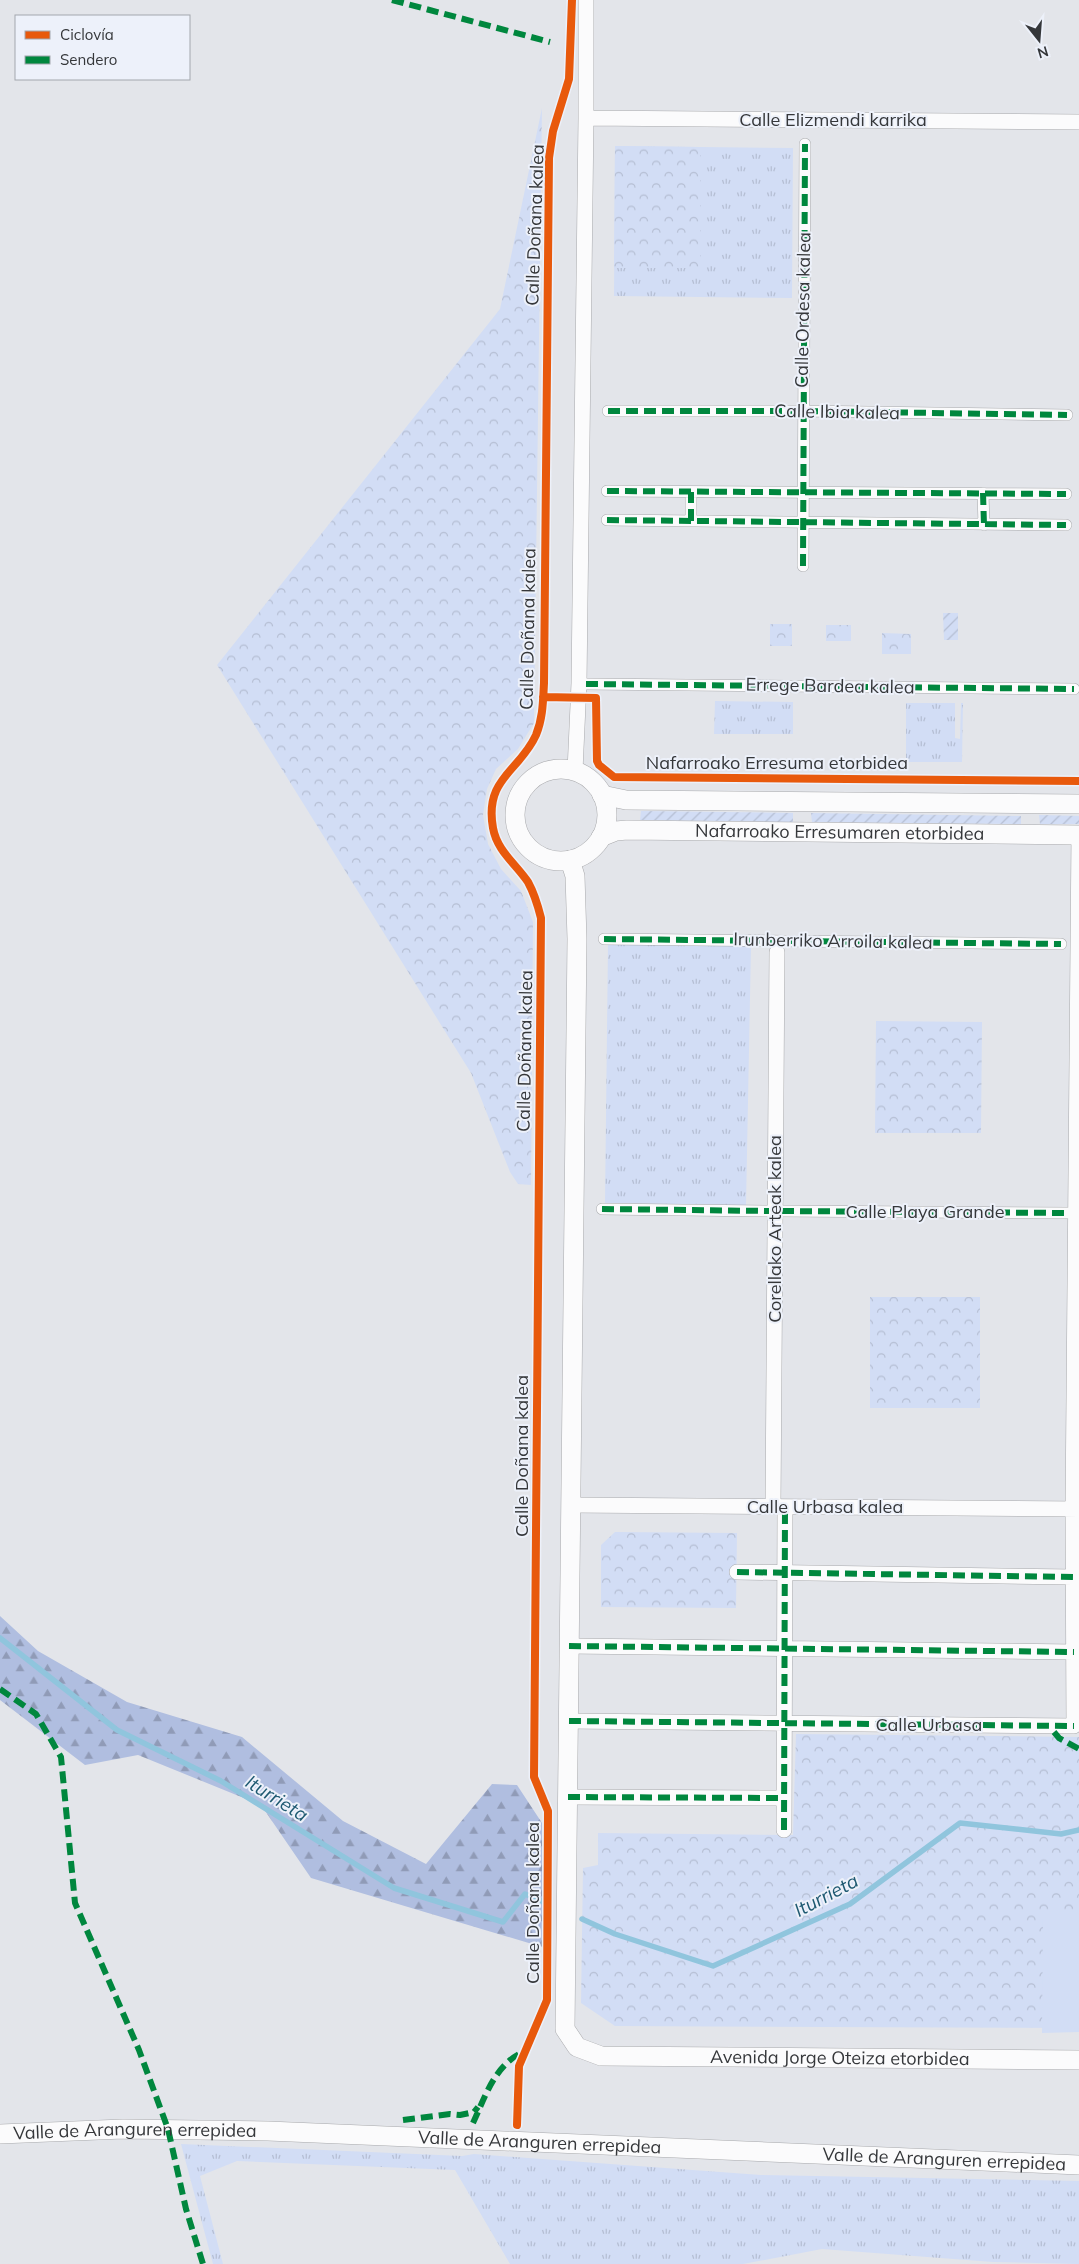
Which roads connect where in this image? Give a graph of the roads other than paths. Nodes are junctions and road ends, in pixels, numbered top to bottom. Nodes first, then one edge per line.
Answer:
1 (586, 0) edge
2 (586, 118) junction
3 (1079, 122) edge
4 (805, 144) dead end
5 (608, 411) dead end
6 (802, 411) junction
7 (1067, 415) dead end
8 (607, 491) dead end
9 (691, 492) junction
10 (804, 492) junction
11 (983, 493) junction
12 (1066, 494) dead end
13 (607, 520) dead end
14 (691, 521) junction
15 (804, 522) junction
16 (984, 524) junction
17 (1066, 525) dead end
18 (803, 566) dead end
19 (586, 684) dead end
20 (1074, 689) dead end
21 (575, 771) junction
22 (602, 795) junction
23 (1079, 804) edge
24 (1079, 834) edge
25 (601, 837) junction
26 (570, 860) junction
27 (604, 939) dead end
28 (1061, 944) dead end
29 (777, 952) dead end
30 (602, 1209) dead end
31 (769, 1211) dead end
32 (782, 1211) dead end
33 (1068, 1213) dead end
34 (570, 1505) junction
35 (779, 1507) junction
36 (1076, 1509) edge
37 (737, 1572) dead end
38 (784, 1573) junction
39 (1073, 1576) junction
40 (569, 1646) junction
41 (784, 1648) junction
42 (1074, 1652) junction
43 (569, 1721) junction
44 (784, 1724) junction
45 (568, 1797) junction
46 (784, 1798) junction
47 (784, 1830) dead end
48 (601, 2056) joint
49 (1079, 2060) edge
50 (0, 2134) edge
51 (1079, 2165) edge

1 - 2 street
2 - 3 street, Calle Elizmendi karrika
2 - 21 street
4 - 6 street, Calle Ordesa kalea
5 - 6 street, Calle Ibia kalea
6 - 7 street, Calle Ibia kalea
6 - 10 street, Calle Ordesa kalea
8 - 9 street
9 - 10 street
9 - 14 street
10 - 11 street
10 - 15 street, Calle Ordesa kalea
11 - 12 street
11 - 16 street
13 - 14 street
14 - 15 street
15 - 16 street
15 - 18 street, Calle Ordesa kalea
16 - 17 street
19 - 20 street, Errege Bardea kalea
21 - 22 street
21 - 26 street
22 - 23 street, Nafarroako Erresumaren etorbidea
22 - 25 street
24 - 25 street, Nafarroako Erresumaren etorbidea
24 - 36 street
25 - 26 street
26 - 34 street, Calle Doñana kalea
27 - 28 street, Irunberriko Arroila kalea
29 - 35 street, Corellako Arteak kalea
30 - 31 street
32 - 33 street, Calle Playa Grande
34 - 35 street, Calle Urbasa kalea
34 - 40 street, Calle Doñana kalea
35 - 36 street, Calle Urbasa kalea
35 - 38 street
36 - 39 street
37 - 38 street
38 - 39 street
38 - 41 street
39 - 42 street
40 - 41 street
40 - 43 street, Calle Doñana kalea
41 - 42 street
41 - 44 street
42 - 44 street, Calle Urbasa
43 - 44 street, Calle Urbasa
43 - 45 street, Calle Doñana kalea
44 - 46 street
45 - 46 street
45 - 48 street, Calle Doñana kalea
46 - 47 street
48 - 49 street, Avenida Jorge Oteiza etorbidea
50 - 51 street, Valle de Aranguren errepidea

